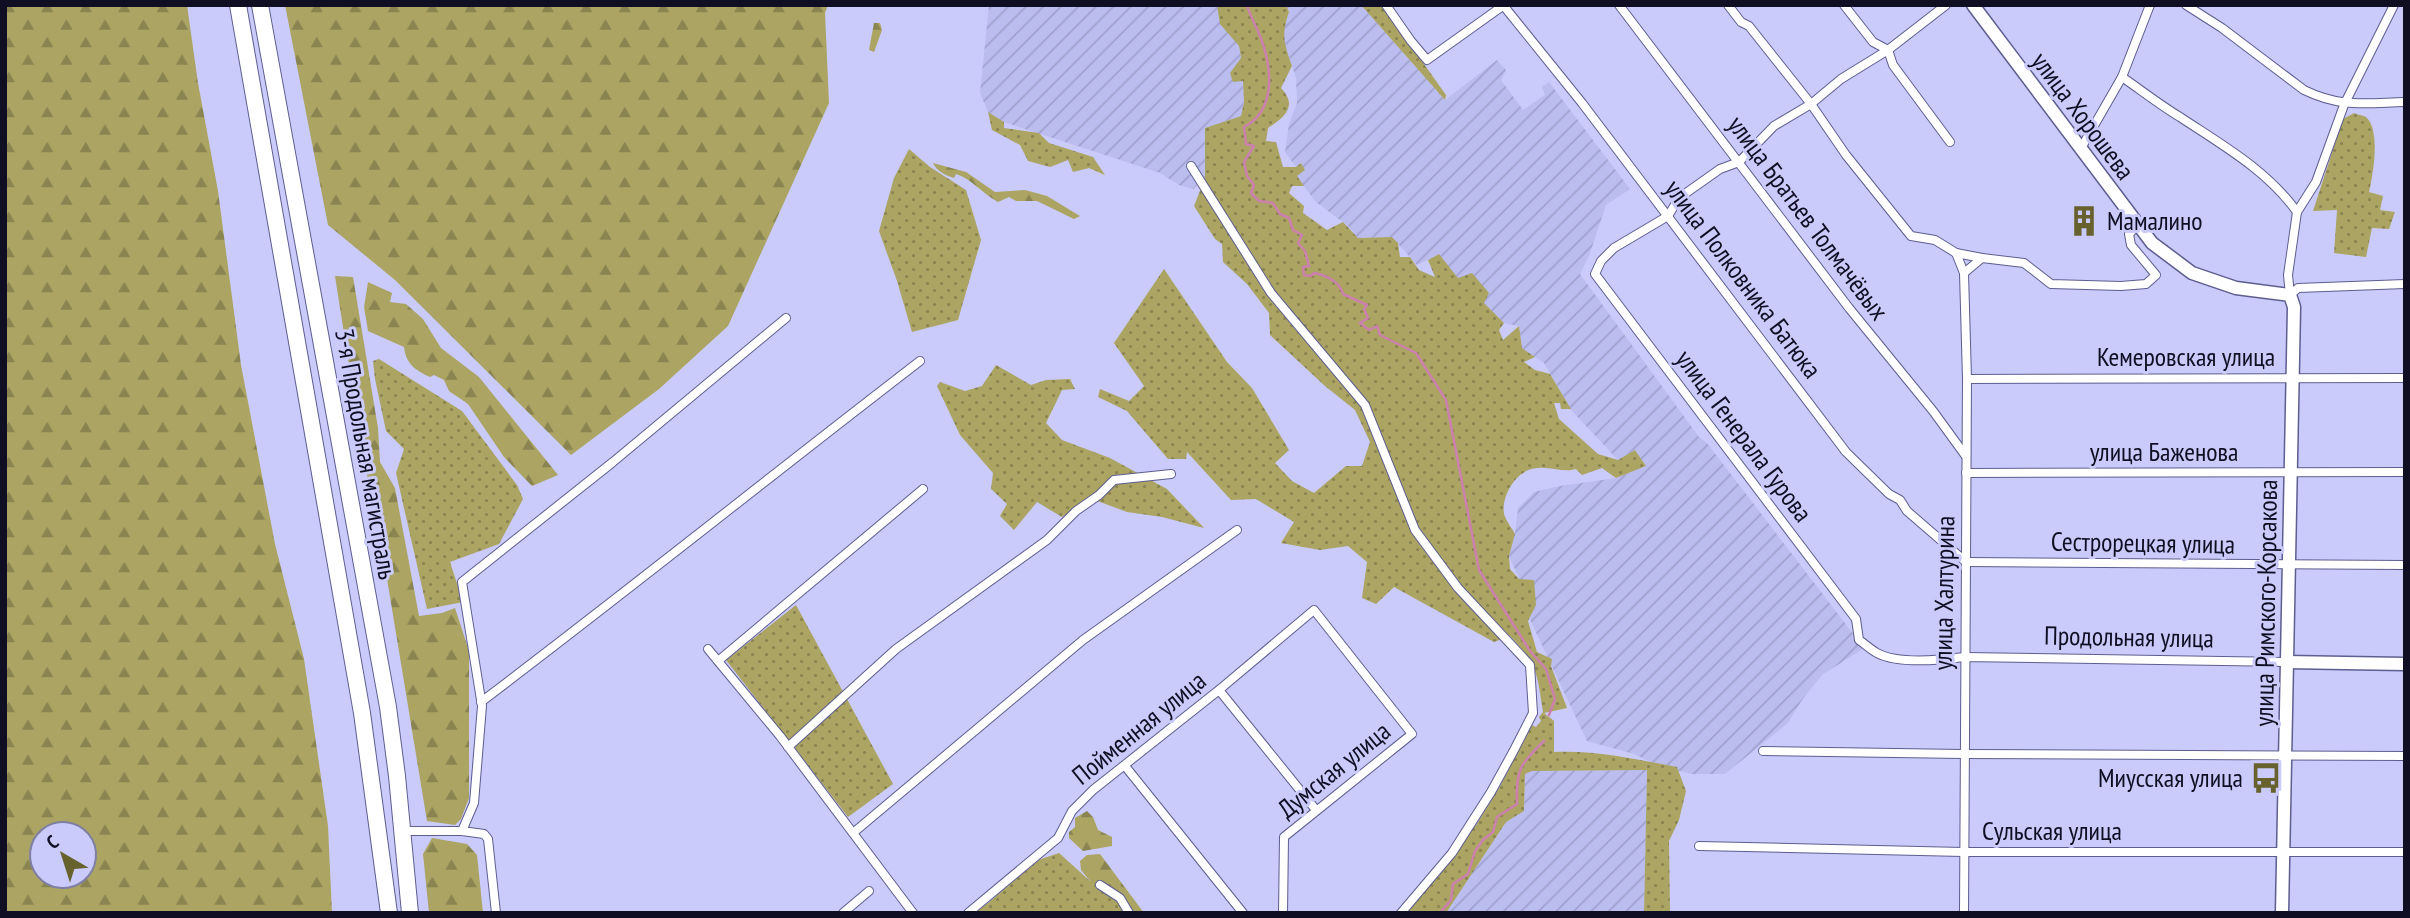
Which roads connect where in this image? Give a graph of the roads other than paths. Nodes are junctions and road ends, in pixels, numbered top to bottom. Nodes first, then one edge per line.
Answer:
1 (238, 5) edge
2 (260, 5) edge
3 (1386, 5) edge
4 (1503, 5) edge
5 (1619, 5) edge
6 (1728, 5) edge
7 (1844, 5) edge
8 (1946, 5) edge
9 (1973, 5) edge
10 (2150, 5) edge
11 (2186, 5) edge
12 (2394, 5) edge
13 (1888, 50) junction
14 (2122, 77) junction
15 (2405, 102) edge
16 (1811, 104) junction
17 (2344, 105) junction
18 (1950, 142) dead end
19 (2080, 150) junction
20 (1739, 162) junction
21 (1191, 166) dead end
22 (2297, 212) junction
23 (1668, 216) junction
24 (2137, 226) junction
25 (1956, 253) junction
26 (1982, 258) junction
27 (1964, 273) junction
28 (2405, 284) edge
29 (2290, 295) junction
30 (786, 318) dead end
31 (920, 361) dead end
32 (2292, 377) junction
33 (2405, 378) edge
34 (1967, 379) junction
35 (1965, 455) junction
36 (2405, 472) edge
37 (1966, 473) junction
38 (2292, 473) junction
39 (1171, 474) dead end
40 (923, 489) dead end
41 (1237, 530) dead end
42 (1966, 562) junction
43 (2405, 565) edge
44 (2290, 566) junction
45 (1314, 610) joint
46 (1859, 640) joint
47 (708, 649) dead end
48 (1964, 657) junction
49 (718, 661) junction
50 (2286, 662) junction
51 (2405, 664) edge
52 (1219, 690) junction
53 (481, 702) junction
54 (788, 747) junction
55 (1763, 751) dead end
56 (1963, 754) junction
57 (2286, 756) junction
58 (2405, 756) edge
59 (1125, 766) junction
60 (1316, 810) junction
61 (402, 831) junction
62 (463, 831) junction
63 (853, 833) junction
64 (1699, 846) dead end
65 (1964, 852) junction
66 (2405, 852) edge
67 (2282, 853) junction
68 (1100, 885) dead end
69 (869, 891) dead end
70 (389, 913) edge
71 (410, 913) edge
72 (496, 913) edge
73 (843, 913) edge
74 (913, 913) edge
75 (968, 913) edge
76 (1129, 913) edge
77 (1244, 913) edge
78 (1283, 913) edge
79 (1401, 913) edge
80 (1964, 913) edge
81 (2282, 913) edge

1 - 70 highway, 3-я Продольная магистраль
2 - 61 highway, 3-я Продольная магистраль
3 - 4 street
4 - 23 street, улица Полковника Батюка
5 - 20 street, улица Братьев Толмачёвых
6 - 16 street
7 - 13 street
8 - 13 street
9 - 19 main road, улица Хорошева
10 - 14 street
11 - 17 street
12 - 17 street, улица Римского-Корсакова
13 - 16 street
13 - 18 street
14 - 19 street
14 - 22 street
15 - 17 street
16 - 20 street
16 - 25 street
17 - 22 street, улица Римского-Корсакова
19 - 24 main road, улица Хорошева
20 - 23 street
20 - 35 street, улица Братьев Толмачёвых
21 - 79 street
22 - 29 street, улица Римского-Корсакова
23 - 42 street, улица Полковника Батюка
23 - 46 street, улица Генерала Гурова
24 - 26 street
24 - 29 main road, улица Хорошева
25 - 26 street
25 - 27 street
26 - 27 street
27 - 34 street, улица Халтурина
28 - 29 street
29 - 32 main road, улица Римского-Корсакова
30 - 53 street
31 - 53 street
32 - 33 street, Кемеровская улица
32 - 34 street, Кемеровская улица
32 - 38 main road, улица Римского-Корсакова
34 - 35 street, улица Халтурина
35 - 37 street, улица Халтурина
36 - 38 street, улица Баженова
37 - 38 street, улица Баженова
37 - 42 street, улица Халтурина
38 - 44 main road, улица Римского-Корсакова
39 - 54 street
40 - 49 street
41 - 63 street
42 - 44 street, Сестрорецкая улица
42 - 48 street, улица Халтурина
43 - 44 street, Сестрорецкая улица
44 - 50 main road, улица Римского-Корсакова
45 - 52 street, Пойменная улица
45 - 60 street, Думская улица
46 - 48 street, Продольная улица
47 - 49 street
48 - 50 street, Продольная улица
48 - 56 street, улица Халтурина
49 - 54 street
50 - 51 main road, Продольная улица
50 - 57 main road, улица Римского-Корсакова
52 - 59 street, Пойменная улица
52 - 60 street
53 - 62 street
54 - 63 street
55 - 56 street
56 - 57 street
56 - 65 street, улица Халтурина
57 - 58 street
57 - 67 main road, улица Римского-Корсакова
59 - 75 street, Пойменная улица
59 - 77 street
60 - 78 street, Думская улица
61 - 62 street
61 - 71 highway, 3-я Продольная магистраль
62 - 72 street
63 - 74 street
64 - 65 street, Сульская улица
65 - 67 street, Сульская улица
65 - 80 street, улица Халтурина
66 - 67 street, Сульская улица
67 - 81 main road, улица Римского-Корсакова
68 - 76 street
69 - 73 street

